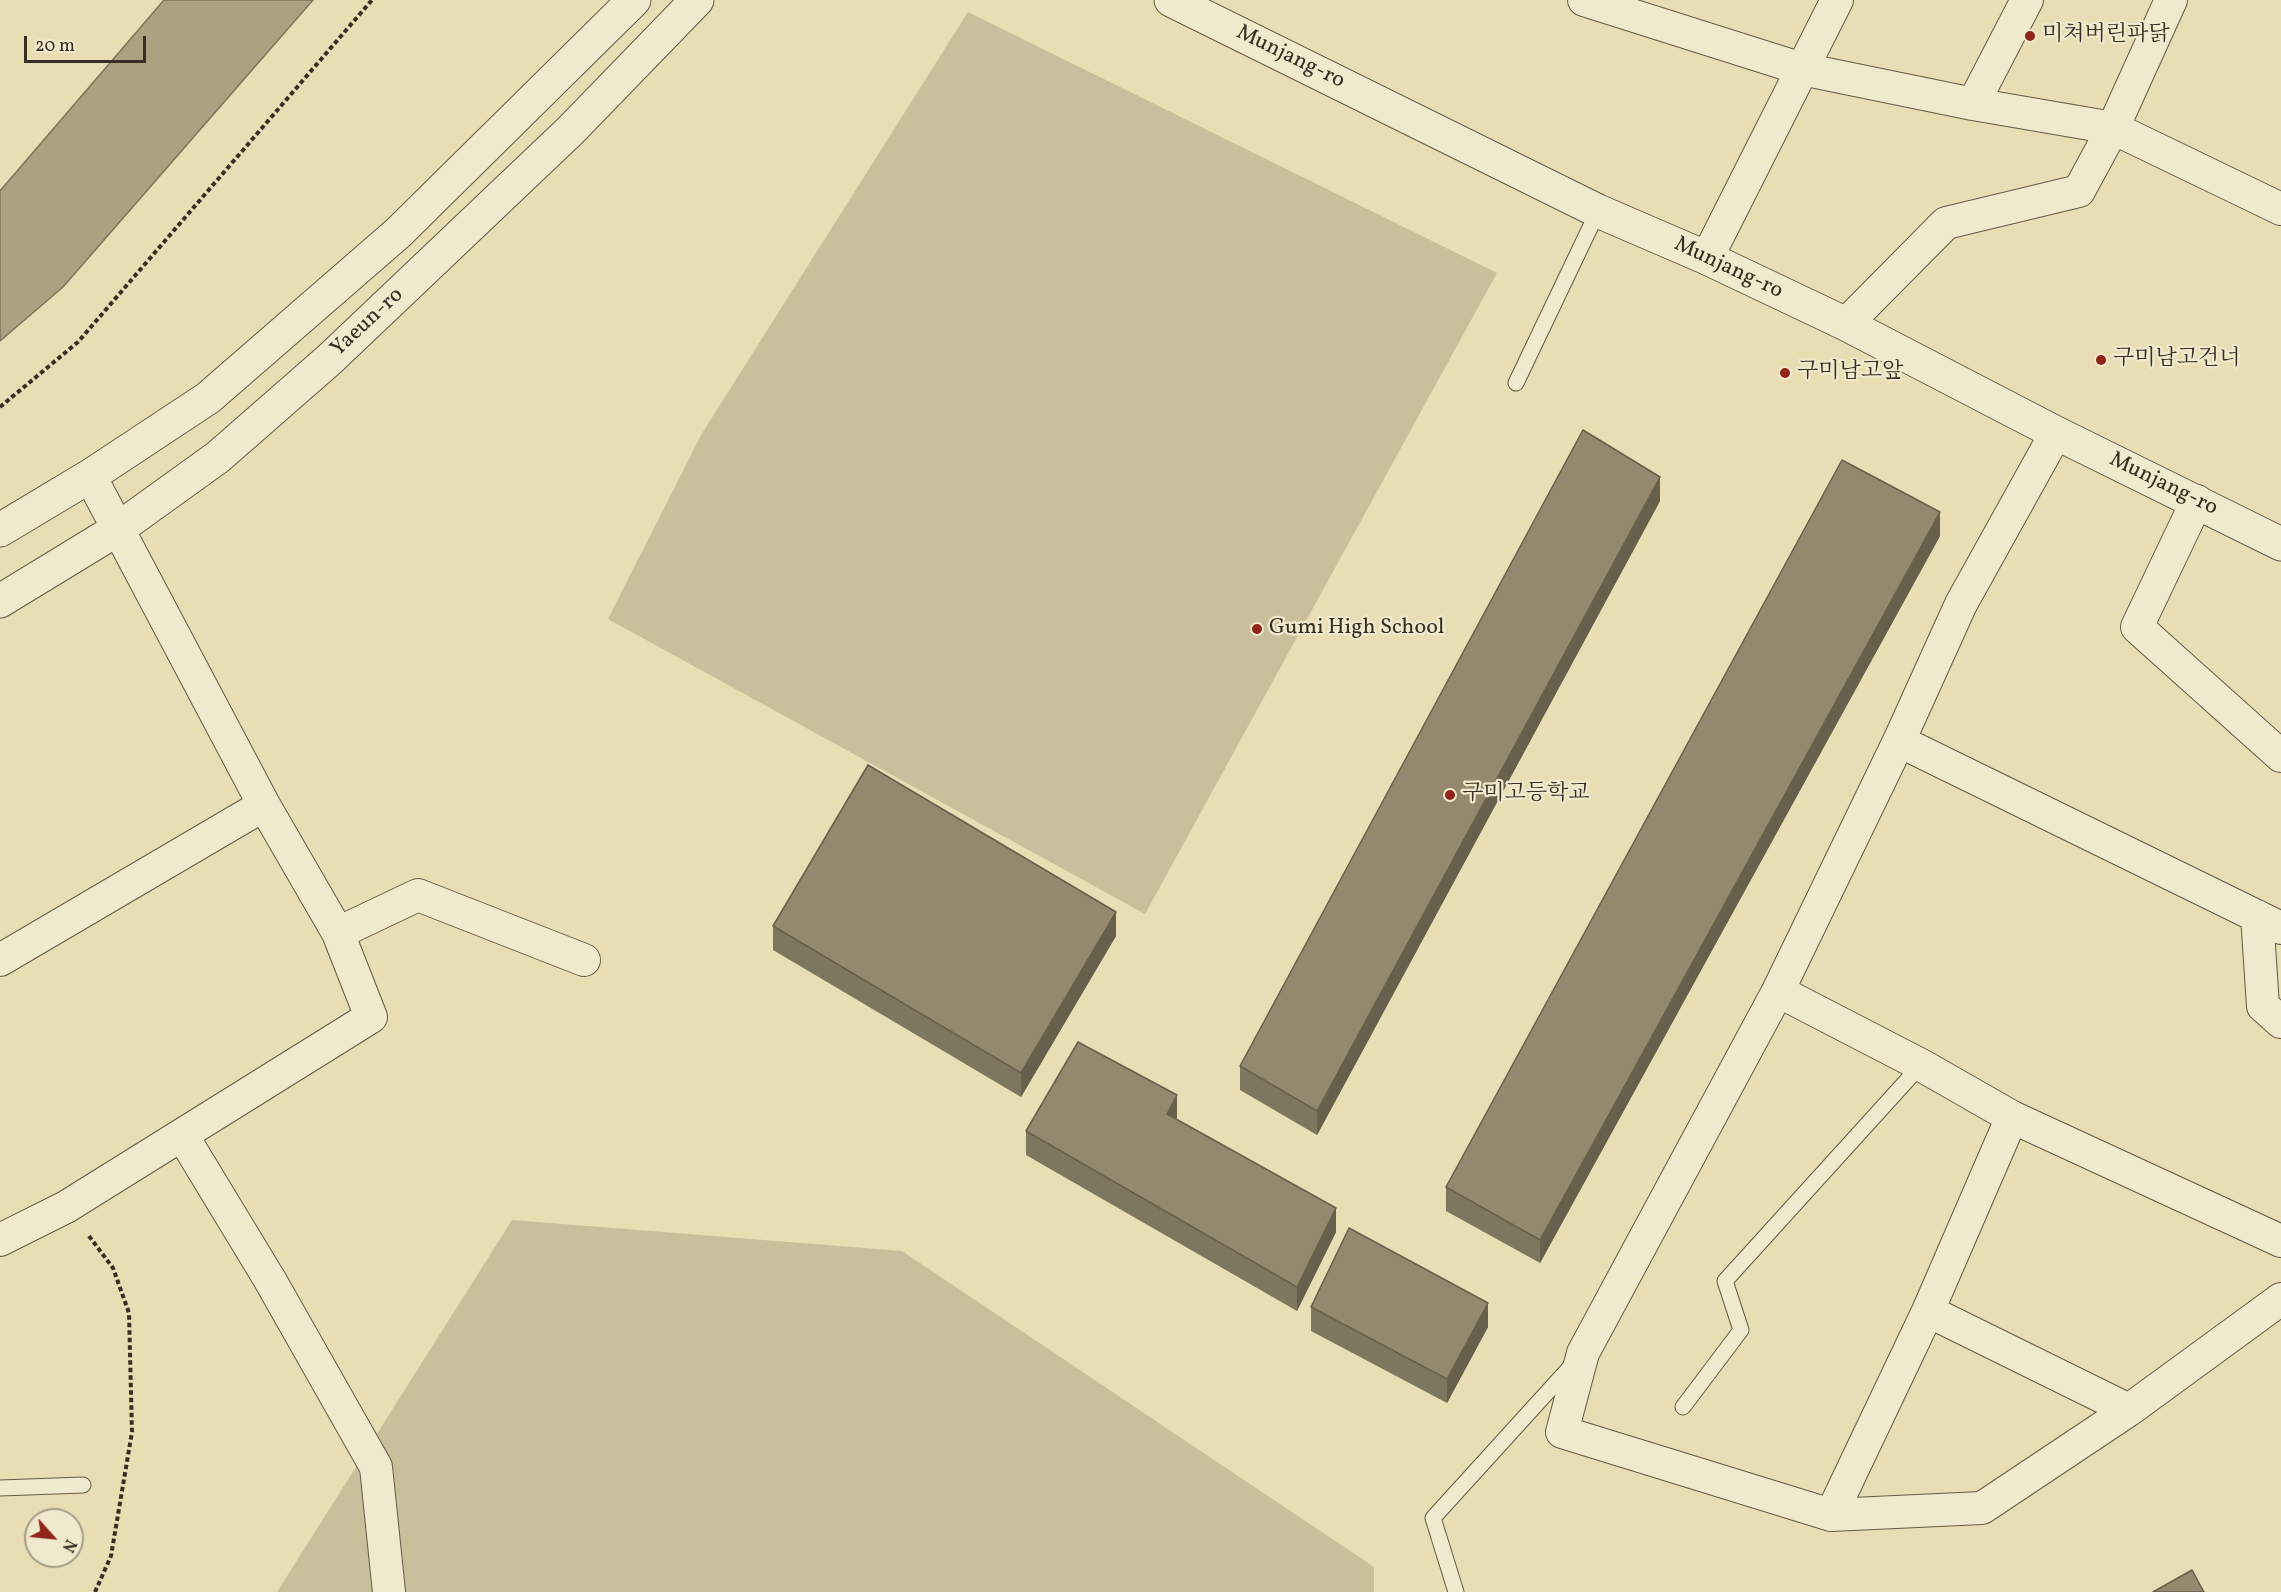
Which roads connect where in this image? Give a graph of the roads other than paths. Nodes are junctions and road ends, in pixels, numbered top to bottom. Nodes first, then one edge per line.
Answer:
1 (634, 0) edge
2 (698, 0) edge
3 (1171, 0) edge
4 (1584, 0) edge
5 (1837, 0) edge
6 (2027, 0) edge
7 (2171, 0) edge
8 (1802, 69) junction
9 (1973, 104) junction
10 (2113, 128) junction
11 (2281, 209) edge
12 (1598, 211) junction
13 (1707, 258) junction
14 (1846, 324) junction
15 (1516, 383) dead end
16 (2056, 433) junction
17 (90, 476) junction
18 (2197, 501) junction
19 (118, 529) junction
20 (0, 530) edge
21 (2281, 544) edge
22 (0, 601) edge
23 (1899, 741) junction
24 (2281, 756) edge
25 (264, 805) junction
26 (2269, 922) edge
27 (338, 933) junction
28 (0, 960) edge
29 (584, 960) dead end
30 (1778, 991) junction
31 (2281, 1022) edge
32 (1921, 1065) junction
33 (2012, 1117) junction
34 (182, 1135) junction
35 (0, 1240) edge
36 (2281, 1241) edge
37 (2281, 1299) edge
38 (1928, 1311) junction
39 (1583, 1353) junction
40 (1683, 1407) dead end
41 (2129, 1410) junction
42 (83, 1485) dead end
43 (0, 1488) edge
44 (1831, 1515) junction
45 (389, 1592) edge
46 (1456, 1592) edge

1 - 17 street
2 - 19 street, Yaeun-ro
3 - 12 street, Munjang-ro
4 - 8 street
5 - 8 street
6 - 9 street
7 - 10 street
8 - 9 street
8 - 13 street
9 - 10 street
10 - 11 street
10 - 14 street
12 - 13 street, Munjang-ro
12 - 15 lane
13 - 14 street, Munjang-ro
14 - 16 street, Munjang-ro
16 - 18 street, Munjang-ro
16 - 23 street
17 - 19 street
17 - 20 street
18 - 21 street, Munjang-ro
18 - 24 street
19 - 22 street, Yaeun-ro
19 - 25 street
23 - 26 street
23 - 30 street
25 - 27 street
25 - 28 street
26 - 31 street
27 - 29 street
27 - 34 street
30 - 32 street
30 - 39 street
32 - 33 street
32 - 40 lane
33 - 36 street
33 - 38 street
34 - 35 street
34 - 45 street
37 - 41 street
38 - 41 street
38 - 44 street
39 - 44 street
39 - 46 lane
41 - 44 street
42 - 43 lane

